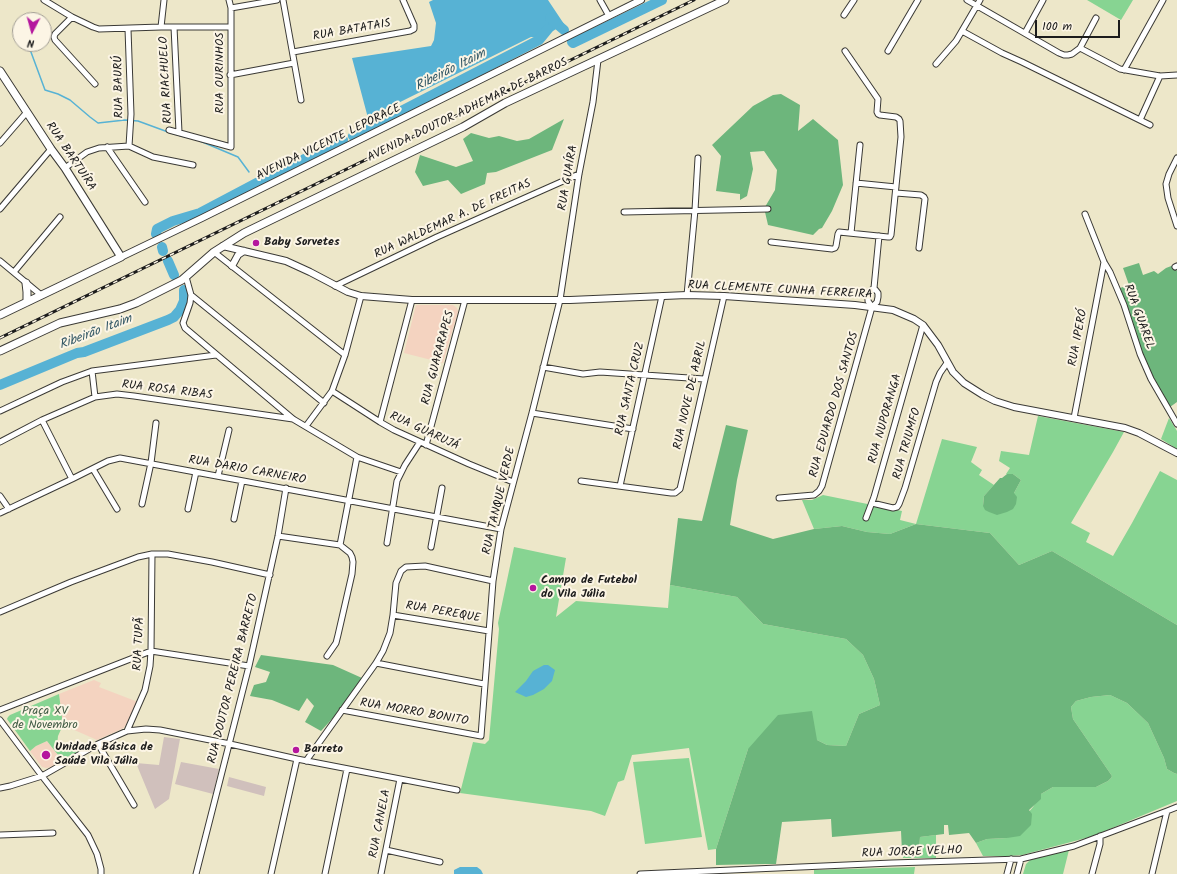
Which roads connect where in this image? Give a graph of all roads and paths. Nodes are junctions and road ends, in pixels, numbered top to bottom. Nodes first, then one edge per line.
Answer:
1 (44, 0) edge
2 (164, 0) edge
3 (229, 0) edge
4 (277, 0) edge
5 (283, 0) edge
6 (403, 0) edge
7 (600, 0) edge
8 (641, 0) edge
9 (725, 0) edge
10 (854, 0) edge
11 (918, 0) edge
12 (967, 0) edge
13 (980, 0) edge
14 (1043, 0) edge
15 (1163, 0) edge
16 (634, 2) edge
17 (977, 5) junction
18 (231, 8) junction
19 (844, 15) dead end
20 (609, 16) junction
21 (72, 17) junction
22 (1096, 18) dead end
23 (162, 27) junction
24 (174, 27) junction
25 (231, 28) junction
26 (128, 29) junction
27 (962, 31) junction
28 (1025, 33) junction
29 (1080, 48) junction
30 (845, 51) dead end
31 (888, 51) dead end
32 (293, 52) junction
33 (598, 60) junction
34 (294, 63) junction
35 (936, 64) dead end
36 (1124, 70) junction
37 (0, 73) edge
38 (230, 75) junction
39 (1177, 75) edge
40 (1160, 76) junction
41 (94, 84) dead end
42 (301, 100) dead end
43 (27, 112) junction
44 (1140, 120) junction
45 (1150, 125) dead end
46 (169, 130) dead end
47 (179, 132) junction
48 (0, 143) edge
49 (860, 145) dead end
50 (129, 146) junction
51 (107, 147) junction
52 (51, 149) junction
53 (698, 158) dead end
54 (1177, 158) edge
55 (193, 165) dead end
56 (65, 168) junction
57 (578, 174) junction
58 (856, 183) junction
59 (896, 190) junction
60 (145, 202) dead end
61 (0, 209) edge
62 (768, 209) dead end
63 (695, 210) junction
64 (624, 212) dead end
65 (1085, 214) dead end
66 (60, 217) dead end
67 (1177, 226) edge
68 (851, 233) junction
69 (879, 236) junction
70 (771, 242) dead end
71 (223, 246) junction
72 (919, 248) dead end
73 (244, 251) junction
74 (214, 252) junction
75 (121, 257) junction
76 (0, 261) edge
77 (1104, 262) junction
78 (232, 266) junction
79 (14, 272) junction
80 (184, 279) junction
81 (26, 283) junction
82 (335, 286) junction
83 (874, 288) junction
84 (41, 295) junction
85 (191, 295) junction
86 (687, 295) junction
87 (360, 296) junction
88 (662, 296) junction
89 (724, 296) junction
90 (412, 300) junction
91 (464, 300) junction
92 (560, 300) junction
93 (27, 302) junction
94 (872, 307) junction
95 (0, 315) edge
96 (923, 325) junction
97 (0, 352) edge
98 (216, 355) junction
99 (345, 355) junction
100 (947, 363) junction
101 (543, 367) junction
102 (92, 371) junction
103 (645, 375) junction
104 (704, 379) junction
105 (332, 391) junction
106 (95, 397) junction
107 (324, 403) junction
108 (0, 411) edge
109 (532, 413) junction
110 (1074, 418) junction
111 (42, 420) junction
112 (294, 420) junction
113 (380, 422) junction
114 (156, 423) dead end
115 (1177, 424) edge
116 (306, 426) junction
117 (633, 429) junction
118 (229, 430) dead end
119 (0, 442) edge
120 (420, 442) junction
121 (426, 445) junction
122 (1177, 453) edge
123 (357, 456) junction
124 (151, 463) junction
125 (93, 469) junction
126 (196, 472) junction
127 (401, 472) junction
128 (218, 476) junction
129 (72, 479) junction
130 (242, 481) junction
131 (581, 481) dead end
132 (513, 482) junction
133 (620, 486) junction
134 (286, 488) junction
135 (442, 488) dead end
136 (0, 496) edge
137 (779, 498) dead end
138 (349, 500) junction
139 (872, 503) junction
140 (142, 504) dead end
141 (392, 508) junction
142 (9, 509) junction
143 (117, 509) dead end
144 (188, 509) dead end
145 (0, 513) edge
146 (437, 517) junction
147 (866, 518) dead end
148 (234, 519) dead end
149 (501, 529) junction
150 (278, 536) junction
151 (386, 543) dead end
152 (340, 545) junction
153 (431, 547) dead end
154 (152, 554) junction
155 (270, 575) junction
156 (493, 581) junction
157 (0, 612) edge
158 (393, 615) junction
159 (489, 631) junction
160 (152, 651) junction
161 (327, 656) dead end
162 (376, 663) junction
163 (249, 666) junction
164 (484, 684) junction
165 (0, 710) edge
166 (342, 710) junction
167 (0, 720) edge
168 (127, 731) junction
169 (481, 736) joint
170 (98, 744) junction
171 (230, 744) junction
172 (297, 759) junction
173 (306, 761) junction
174 (347, 769) junction
175 (42, 776) junction
176 (400, 779) junction
177 (0, 788) edge
178 (457, 790) dead end
179 (134, 805) dead end
180 (1177, 806) edge
181 (1167, 811) junction
182 (53, 833) dead end
183 (0, 835) edge
184 (1100, 836) junction
185 (386, 850) junction
186 (1011, 859) junction
187 (1021, 859) junction
188 (440, 862) dead end
189 (776, 871) edge
190 (101, 874) edge
191 (196, 874) edge
192 (271, 874) edge
193 (325, 874) edge
194 (381, 874) edge
195 (640, 874) edge
196 (1007, 874) edge
197 (1017, 874) edge
198 (1092, 874) edge
199 (1152, 874) edge

1 - 21 street
2 - 23 street
3 - 18 street, RUA OURINHOS
4 - 18 street
5 - 32 street
6 - 32 street, RUA BATATAIS
7 - 20 street
8 - 16 street, AVENIDA VICENTE LEPORACE
9 - 33 main road, AVENIDA DOUTOR ADHEMAR DE BARROS
10 - 19 street
11 - 31 street
12 - 17 street
13 - 17 street
14 - 28 street
15 - 36 street
16 - 20 street, AVENIDA VICENTE LEPORACE
17 - 27 street
17 - 28 street
18 - 25 street, RUA OURINHOS
20 - 75 street, AVENIDA VICENTE LEPORACE
21 - 26 street
21 - 41 street
22 - 29 street
23 - 24 street
23 - 26 street
24 - 25 street
24 - 47 street, RUA RIACHUELO
25 - 38 street, RUA OURINHOS
26 - 50 street, RUA BAURÚ
27 - 35 street
27 - 44 street
28 - 29 street
29 - 36 street
30 - 59 street
32 - 34 street
33 - 57 street, RUA GUAÍRA
33 - 71 main road, AVENIDA DOUTOR ADHEMAR DE BARROS
34 - 38 street
34 - 42 street
36 - 40 street
37 - 43 main road, RUA BARTUÍRA
38 - 47 street, RUA OURINHOS
39 - 40 street
40 - 44 street
43 - 48 street
43 - 52 main road, RUA BARTUÍRA
44 - 45 street
46 - 47 street
49 - 58 street
50 - 51 street
50 - 55 street
51 - 56 street
51 - 60 street
52 - 56 main road, RUA BARTUÍRA
52 - 61 street
53 - 63 street
54 - 67 street
56 - 75 main road, RUA BARTUÍRA
57 - 82 street, RUA WALDEMAR A. DE FREITAS
57 - 92 street, RUA GUAÍRA
58 - 59 street
58 - 68 street
59 - 69 street
59 - 72 street
62 - 63 street
63 - 64 street
63 - 86 street
65 - 77 street, RUA GUAREL
66 - 79 street
68 - 69 street
68 - 70 street
69 - 83 street
71 - 73 street, RUA CLEMENTE CUNHA FERREIRA
71 - 74 main road, AVENIDA DOUTOR ADHEMAR DE BARROS
73 - 78 street
73 - 82 street, RUA CLEMENTE CUNHA FERREIRA
74 - 78 street
74 - 80 main road, AVENIDA DOUTOR ADHEMAR DE BARROS
75 - 84 main road
76 - 79 street
77 - 110 street, RUA IPERÓ
77 - 115 street, RUA GUAREL
78 - 99 street
79 - 81 street
80 - 85 street
80 - 97 main road, AVENIDA DOUTOR ADHEMAR DE BARROS
81 - 84 street
81 - 93 main road
82 - 87 street, RUA CLEMENTE CUNHA FERREIRA
83 - 94 street
83 - 94 street
84 - 93 main road
85 - 98 street
85 - 107 street
86 - 88 street, RUA CLEMENTE CUNHA FERREIRA
86 - 89 street, RUA CLEMENTE CUNHA FERREIRA
87 - 90 street, RUA CLEMENTE CUNHA FERREIRA
87 - 99 street
88 - 92 street, RUA CLEMENTE CUNHA FERREIRA
88 - 103 street, RUA SANTA CRUZ
89 - 94 street, RUA CLEMENTE CUNHA FERREIRA
89 - 104 street, RUA NOVE DE ABRIL
90 - 91 street, RUA CLEMENTE CUNHA FERREIRA
90 - 113 street
91 - 92 street, RUA CLEMENTE CUNHA FERREIRA
91 - 121 street, RUA GUARARAPES
92 - 101 street, RUA TANQUE VERDE
93 - 95 main road
94 - 96 street, RUA CLEMENTE CUNHA FERREIRA
94 - 137 street, RUA EDUARDO DOS SANTOS
96 - 100 street, RUA CLEMENTE CUNHA FERREIRA
96 - 139 street, RUA NUPORANGA
98 - 102 street
98 - 112 street
99 - 105 street
100 - 110 street, RUA CLEMENTE CUNHA FERREIRA
100 - 139 street, RUA TRIUMFO
101 - 103 street
101 - 109 street, RUA TANQUE VERDE
102 - 106 street
102 - 108 street
103 - 104 street
103 - 117 street, RUA SANTA CRUZ
104 - 133 street, RUA NOVE DE ABRIL
105 - 107 street
105 - 113 street, RUA GUARUJÁ
106 - 111 street, RUA ROSA RIBAS
106 - 112 street, RUA ROSA RIBAS
107 - 116 street
109 - 117 street
109 - 132 street, RUA TANQUE VERDE
110 - 122 street, RUA CLEMENTE CUNHA FERREIRA
111 - 119 street, RUA ROSA RIBAS
111 - 129 street
112 - 116 street
113 - 120 street, RUA GUARUJÁ
114 - 124 street
116 - 123 street
117 - 133 street, RUA SANTA CRUZ
118 - 128 street
120 - 121 street, RUA GUARUJÁ
120 - 127 street
121 - 132 street, RUA GUARUJÁ
123 - 127 street
123 - 138 street
124 - 125 street, RUA DARIO CARNEIRO
124 - 126 street, RUA DARIO CARNEIRO
124 - 140 street
125 - 129 street, RUA DARIO CARNEIRO
125 - 143 street
126 - 128 street, RUA DARIO CARNEIRO
126 - 144 street
127 - 141 street
128 - 130 street, RUA DARIO CARNEIRO
129 - 142 street, RUA DARIO CARNEIRO
130 - 134 street, RUA DARIO CARNEIRO
130 - 148 street
131 - 133 street
132 - 149 street, RUA TANQUE VERDE
134 - 138 street, RUA DARIO CARNEIRO
134 - 150 street, RUA DOUTOR PEREIRA BARRETO
135 - 146 street
136 - 142 street
138 - 141 street, RUA DARIO CARNEIRO
138 - 152 street
139 - 147 street, RUA NUPORANGA
141 - 146 street, RUA DARIO CARNEIRO
141 - 151 street
142 - 145 street, RUA DARIO CARNEIRO
146 - 149 street, RUA DARIO CARNEIRO
146 - 153 street
149 - 156 street, RUA TANQUE VERDE
150 - 152 street
150 - 155 street, RUA DOUTOR PEREIRA BARRETO
152 - 161 street
154 - 155 street
154 - 157 street
154 - 160 street, RUA TUPÃ
155 - 163 street, RUA DOUTOR PEREIRA BARRETO
156 - 158 street
156 - 159 street, RUA TANQUE VERDE
158 - 159 street, RUA PEREQUE
158 - 162 street
159 - 164 street, RUA TANQUE VERDE
160 - 163 street
160 - 165 street
160 - 168 street, RUA TUPÃ
162 - 164 street
162 - 166 street
163 - 171 street, RUA DOUTOR PEREIRA BARRETO
164 - 169 street, RUA TANQUE VERDE
166 - 169 street, RUA MORRO BONITO
166 - 173 street
167 - 175 street
168 - 170 street
168 - 171 street
170 - 175 street
170 - 179 street
171 - 172 street
171 - 191 street, RUA DOUTOR PEREIRA BARRETO
172 - 173 street
172 - 192 street
173 - 174 street
174 - 176 street
174 - 193 street
175 - 177 street
175 - 190 street
176 - 178 street
176 - 185 street, RUA CANELA
180 - 181 street, RUA JORGE VELHO
181 - 184 street, RUA JORGE VELHO
181 - 199 street
182 - 183 street
184 - 187 street, RUA JORGE VELHO
184 - 198 street
185 - 188 street
185 - 194 street, RUA CANELA
186 - 187 street, RUA JORGE VELHO
186 - 189 street, RUA JORGE VELHO
186 - 196 street
187 - 197 street
189 - 195 street, RUA JORGE VELHO

